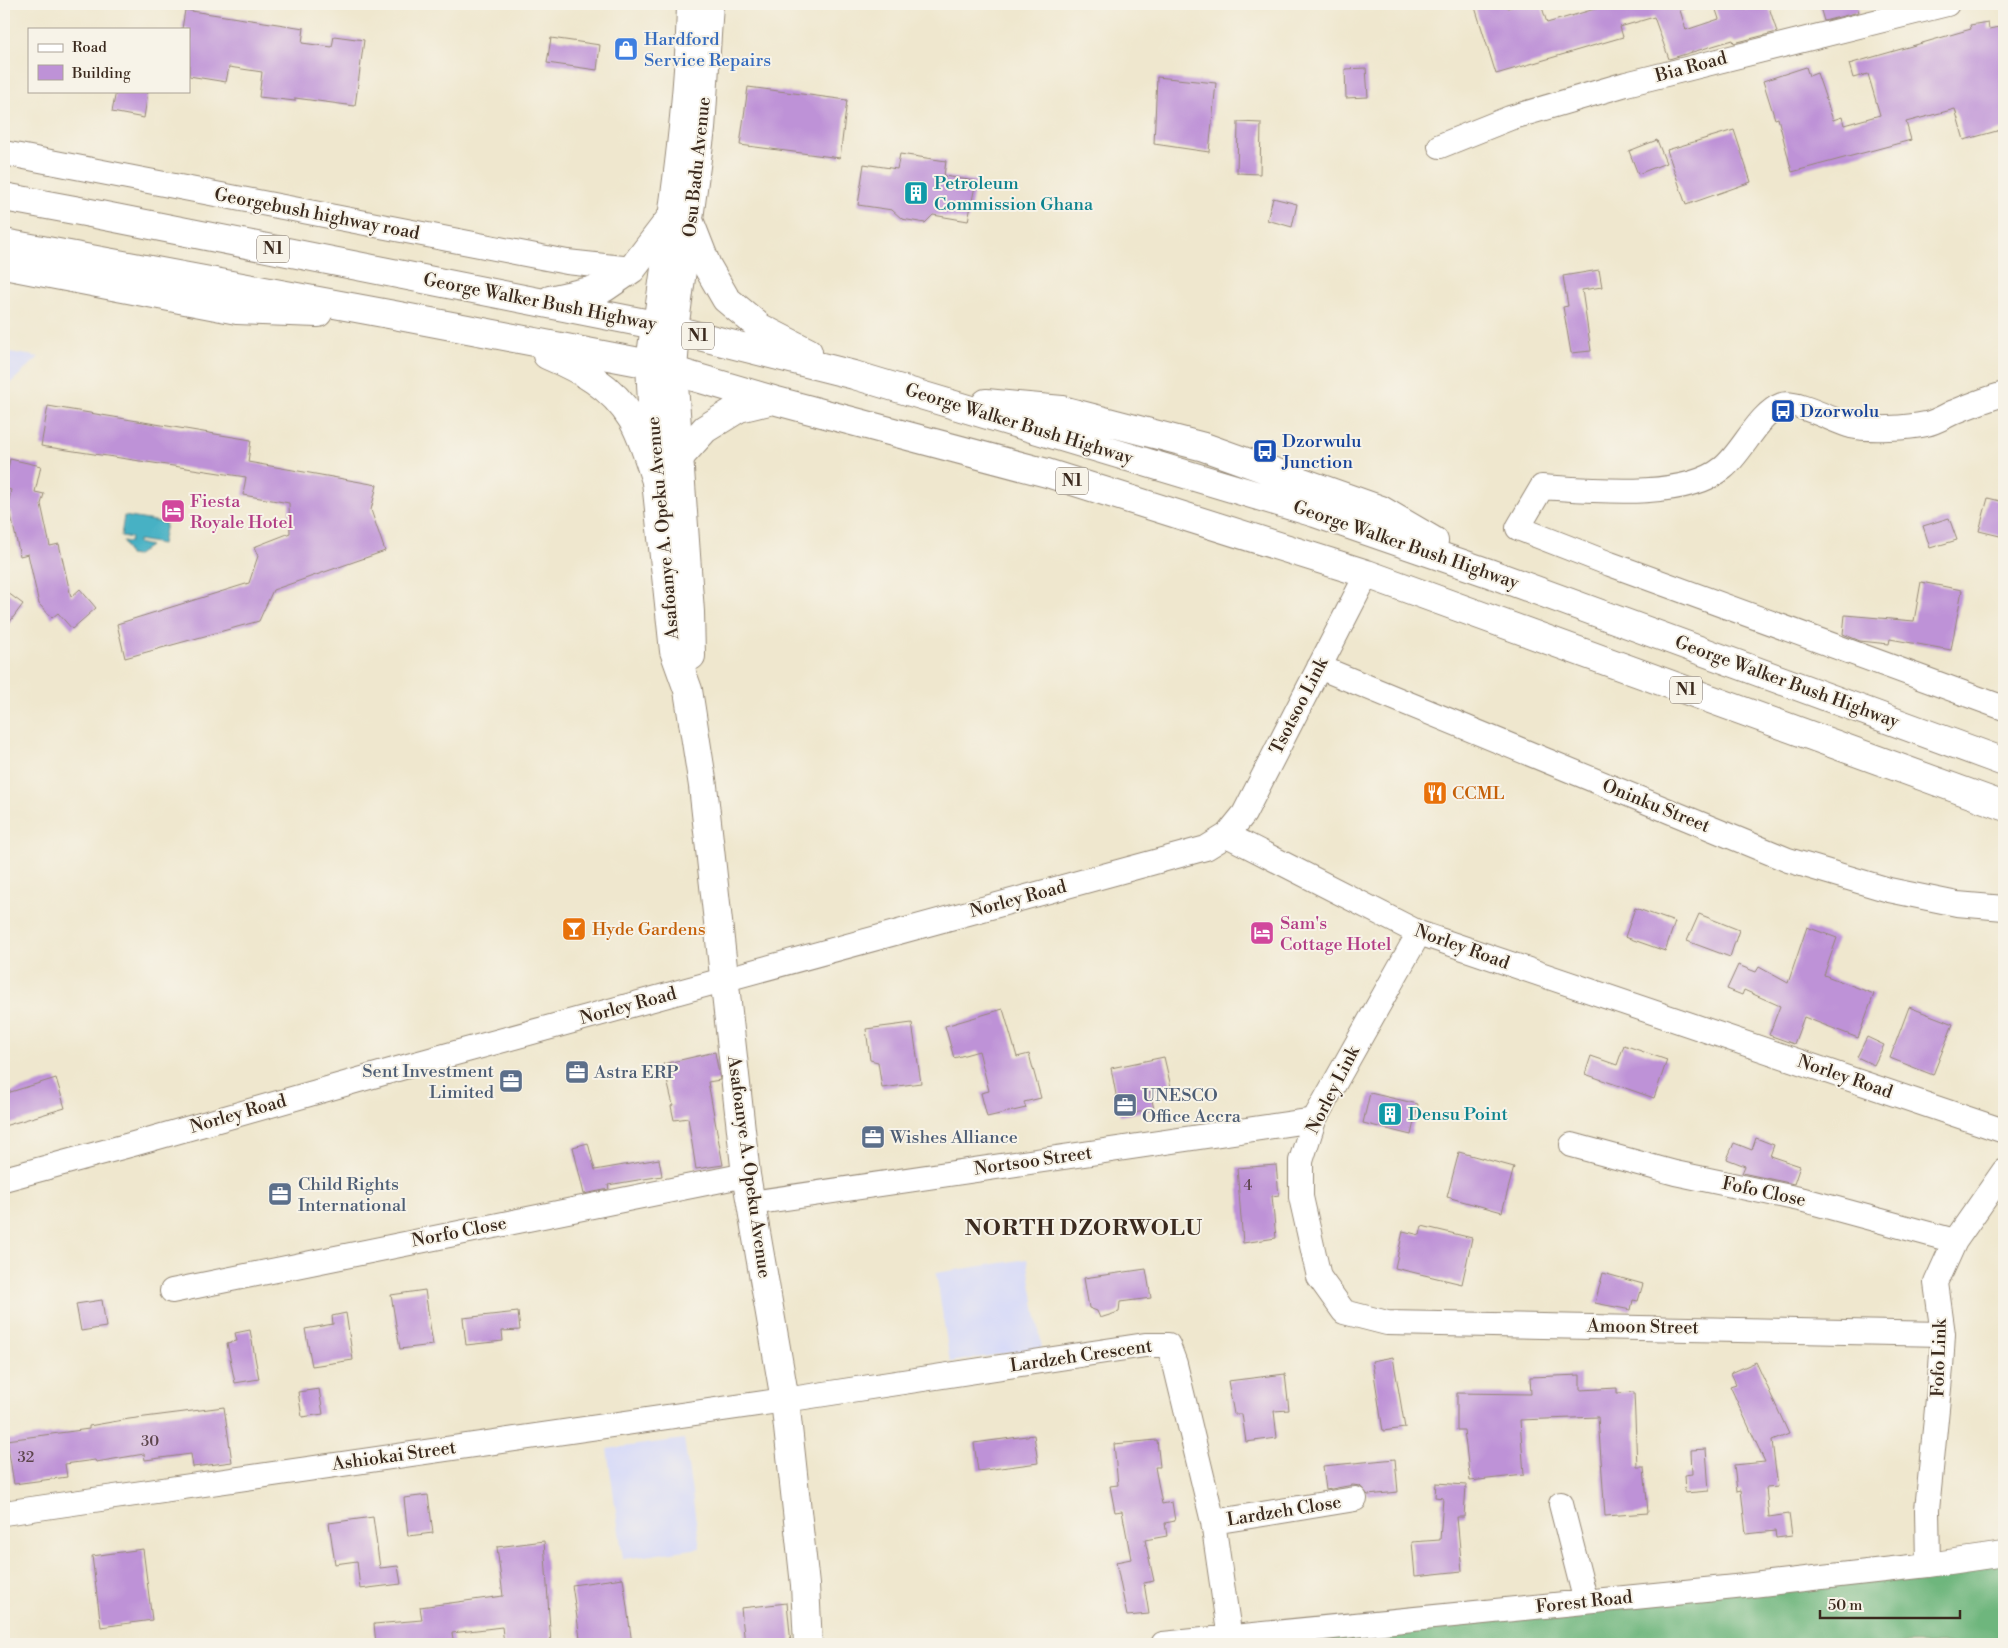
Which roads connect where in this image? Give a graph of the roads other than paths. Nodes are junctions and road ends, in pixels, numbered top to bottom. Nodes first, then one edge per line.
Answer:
1 (689, 4) edge
2 (711, 4) edge
3 (1947, 4) edge
4 (1440, 146) dead end
5 (4, 153) edge
6 (4, 197) edge
7 (681, 222) junction
8 (4, 243) edge
9 (4, 265) edge
10 (632, 270) junction
11 (541, 302) junction
12 (394, 314) junction
13 (665, 327) junction
14 (502, 335) junction
15 (661, 367) junction
16 (854, 375) junction
17 (2004, 394) edge
18 (773, 400) junction
19 (678, 459) junction
20 (656, 480) junction
21 (1367, 574) junction
22 (1319, 667) junction
23 (688, 690) junction
24 (2004, 708) edge
25 (2004, 762) edge
26 (2004, 806) edge
27 (1227, 835) junction
28 (2004, 908) edge
29 (1419, 933) junction
30 (725, 979) junction
31 (1314, 1120) junction
32 (2004, 1131) edge
33 (1572, 1145) dead end
34 (2004, 1171) edge
35 (746, 1175) junction
36 (4, 1179) edge
37 (751, 1203) junction
38 (1955, 1241) junction
39 (172, 1291) dead end
40 (1344, 1312) joint
41 (1943, 1334) junction
42 (785, 1400) junction
43 (1355, 1499) dead end
44 (1561, 1504) dead end
45 (4, 1514) edge
46 (1213, 1522) junction
47 (2004, 1554) edge
48 (1928, 1565) junction
49 (1586, 1602) junction
50 (1230, 1639) junction
51 (808, 1644) edge
52 (1163, 1644) edge

1 - 7 street, Osu Badu Avenue
2 - 7 street, Osu Badu Avenue
3 - 4 street, Bia Road
5 - 10 street, Georgebush highway road
6 - 11 main road, George Walker Bush Highway / N1
7 - 10 main road
7 - 13 street, Osu Badu Avenue
7 - 16 main road
8 - 12 main road, N1
9 - 12 main road
10 - 11 main road
11 - 13 main road, George Walker Bush Highway / N1
12 - 14 main road, N1
13 - 15 main road
13 - 16 main road, George Walker Bush Highway / N1
14 - 15 main road, N1
14 - 20 main road
15 - 18 main road, N1
15 - 19 main road, Asafoanye A. Opeku Avenue
15 - 20 main road, Asafoanye A. Opeku Avenue
16 - 25 main road, George Walker Bush Highway / N1
17 - 24 street
18 - 19 main road
18 - 21 main road, N1
19 - 23 main road, Asafoanye A. Opeku Avenue
20 - 23 main road, Asafoanye A. Opeku Avenue
21 - 22 street, Tsotsoo Link
21 - 26 main road, N1
22 - 27 street, Tsotsoo Link
22 - 28 street, Oninku Street
23 - 30 main road, Asafoanye A. Opeku Avenue
27 - 29 street, Norley Road
27 - 30 street, Norley Road
29 - 31 street, Norley Link
29 - 32 street, Norley Road
30 - 35 main road, Asafoanye A. Opeku Avenue
30 - 36 street, Norley Road
31 - 37 street, Nortsoo Street
31 - 40 street, Norley Link
33 - 38 street, Fofo Close
34 - 38 street, Fofo Link
35 - 37 main road, Asafoanye A. Opeku Avenue
35 - 39 street, Norfo Close
37 - 42 main road, Asafoanye A. Opeku Avenue
38 - 41 street, Fofo Link
40 - 41 street, Amoon Street
41 - 48 street, Fofo Link
42 - 45 street, Ashiokai Street
42 - 46 street, Lardzeh Crescent
42 - 51 main road, Asafoanye A. Opeku Avenue
43 - 46 street, Lardzeh Close
44 - 49 street
46 - 50 street, Lardzeh Crescent
47 - 48 street, Forest Road
48 - 49 street, Forest Road
49 - 50 street, Forest Road
50 - 52 street, Forest Road

